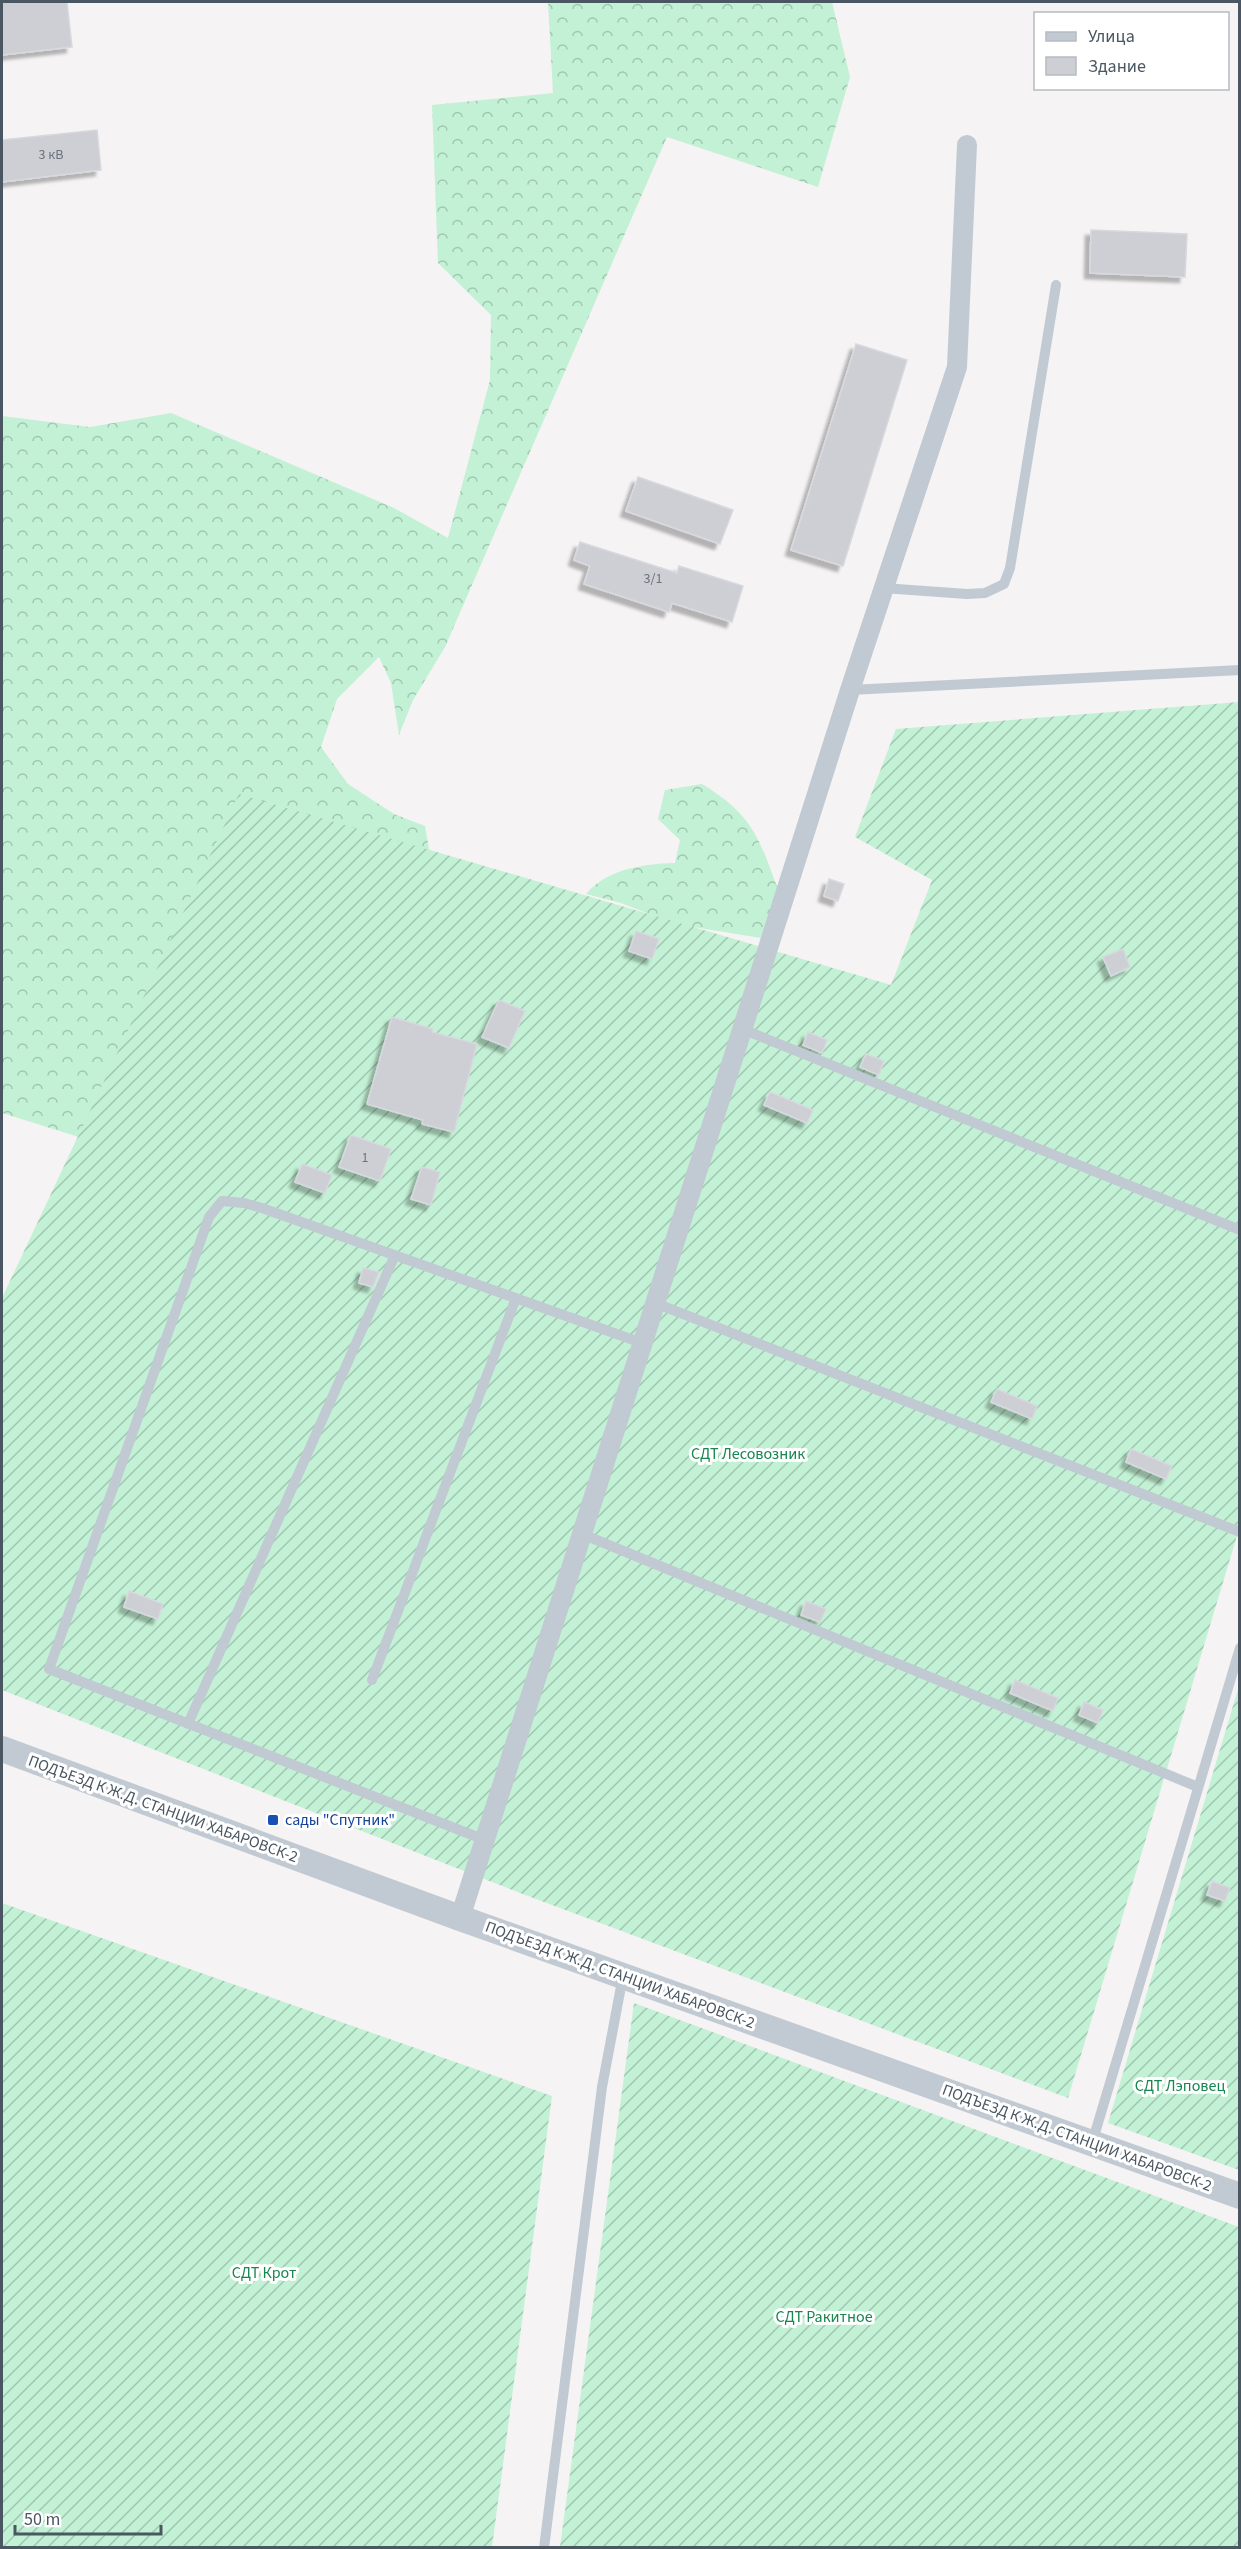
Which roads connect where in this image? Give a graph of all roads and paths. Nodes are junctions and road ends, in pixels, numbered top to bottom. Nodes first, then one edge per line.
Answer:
1 (967, 145) dead end
2 (1056, 285) dead end
3 (883, 588) junction
4 (1239, 670) edge
5 (850, 690) junction
6 (742, 1029) junction
7 (1239, 1230) edge
8 (394, 1255) junction
9 (516, 1298) junction
10 (655, 1302) junction
11 (642, 1343) junction
12 (1239, 1532) edge
13 (582, 1534) junction
14 (1239, 1648) edge
15 (372, 1680) dead end
16 (188, 1724) junction
17 (2, 1749) edge
18 (1198, 1787) junction
19 (484, 1840) junction
20 (460, 1918) junction
21 (623, 1976) junction
22 (1092, 2143) junction
23 (1239, 2196) edge
24 (544, 2547) edge

1 - 3 street
2 - 3 lane
3 - 5 street
4 - 5 lane
5 - 6 street
6 - 7 lane
6 - 10 street
8 - 9 lane
8 - 16 lane
8 - 16 lane
9 - 11 lane
9 - 15 lane
10 - 11 street
10 - 12 lane
11 - 13 street
13 - 18 lane
13 - 19 street
14 - 18 lane
16 - 19 lane
17 - 20 street, ПОДЪЕЗД К Ж.Д. СТАНЦИИ ХАБАРОВСК-2
18 - 22 lane
19 - 20 street
20 - 21 street, ПОДЪЕЗД К Ж.Д. СТАНЦИИ ХАБАРОВСК-2
21 - 22 street, ПОДЪЕЗД К Ж.Д. СТАНЦИИ ХАБАРОВСК-2
21 - 24 lane
22 - 23 street, ПОДЪЕЗД К Ж.Д. СТАНЦИИ ХАБАРОВСК-2

